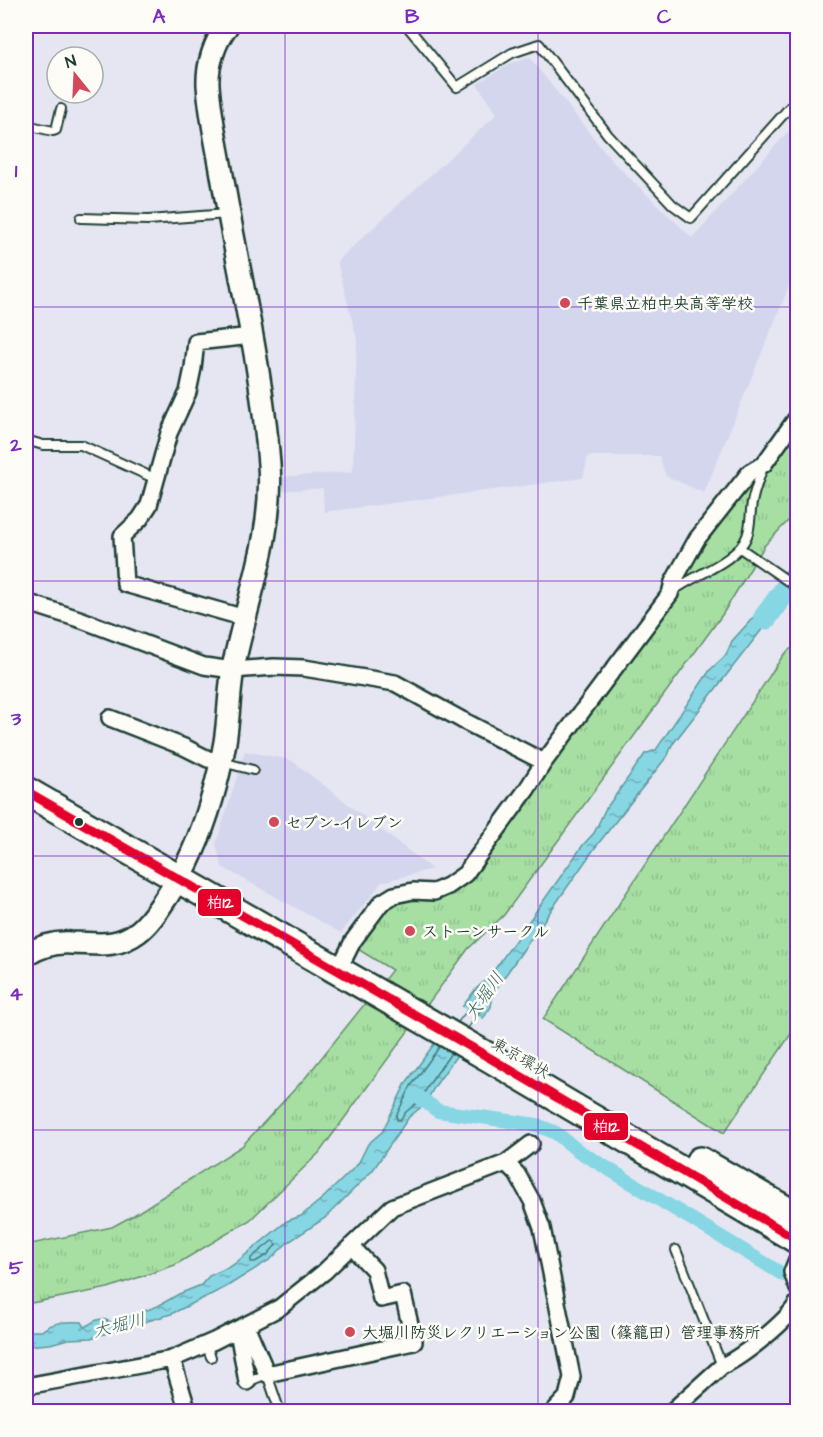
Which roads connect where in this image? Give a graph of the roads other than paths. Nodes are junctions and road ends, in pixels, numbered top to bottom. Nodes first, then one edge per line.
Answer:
1 (228, 26) edge
2 (407, 26) edge
3 (790, 107) dead end
4 (61, 109) dead end
5 (26, 125) edge
6 (229, 214) junction
7 (81, 218) dead end
8 (252, 336) junction
9 (798, 416) edge
10 (26, 440) edge
11 (764, 464) junction
12 (158, 480) junction
13 (740, 548) junction
14 (798, 588) edge
15 (670, 594) junction
16 (26, 602) edge
17 (245, 618) junction
18 (233, 670) junction
19 (110, 718) dead end
20 (220, 761) junction
21 (544, 762) junction
22 (253, 770) dead end
23 (26, 772) edge
24 (26, 791) edge
25 (182, 872) junction
26 (26, 955) edge
27 (345, 957) junction
28 (422, 1011) junction
29 (494, 1051) junction
30 (531, 1144) dead end
31 (506, 1163) junction
32 (798, 1217) edge
33 (351, 1246) junction
34 (676, 1250) dead end
35 (797, 1251) edge
36 (798, 1289) edge
37 (798, 1302) edge
38 (241, 1328) junction
39 (172, 1359) junction
40 (722, 1366) junction
41 (267, 1374) junction
42 (247, 1382) joint
43 (26, 1386) edge
44 (188, 1412) edge
45 (280, 1412) edge
46 (553, 1412) edge
47 (671, 1412) edge

1 - 6 street
2 - 3 lane
4 - 5 lane
6 - 7 lane
6 - 8 street
8 - 12 street
8 - 17 street
9 - 11 street
10 - 12 lane
11 - 13 lane
11 - 15 street
12 - 17 street
13 - 14 lane
13 - 15 lane
15 - 21 street
16 - 18 street
17 - 18 street
18 - 20 street
18 - 21 street
19 - 20 street
20 - 22 lane
20 - 25 street
21 - 27 street
23 - 25 highway, 東京環状
24 - 25 highway, 東京環状
25 - 26 street
25 - 27 highway, 東京環状
25 - 28 highway, 東京環状
27 - 28 highway, 東京環状
28 - 29 highway, 東京環状
29 - 32 highway, 東京環状
29 - 35 highway, 東京環状
30 - 31 street
31 - 33 street
31 - 46 street
33 - 38 street
33 - 41 street
34 - 40 lane
35 - 36 street
37 - 40 street
38 - 39 street
38 - 41 street
38 - 42 street
39 - 43 street
39 - 44 street
40 - 47 street
41 - 42 lane
41 - 45 lane

